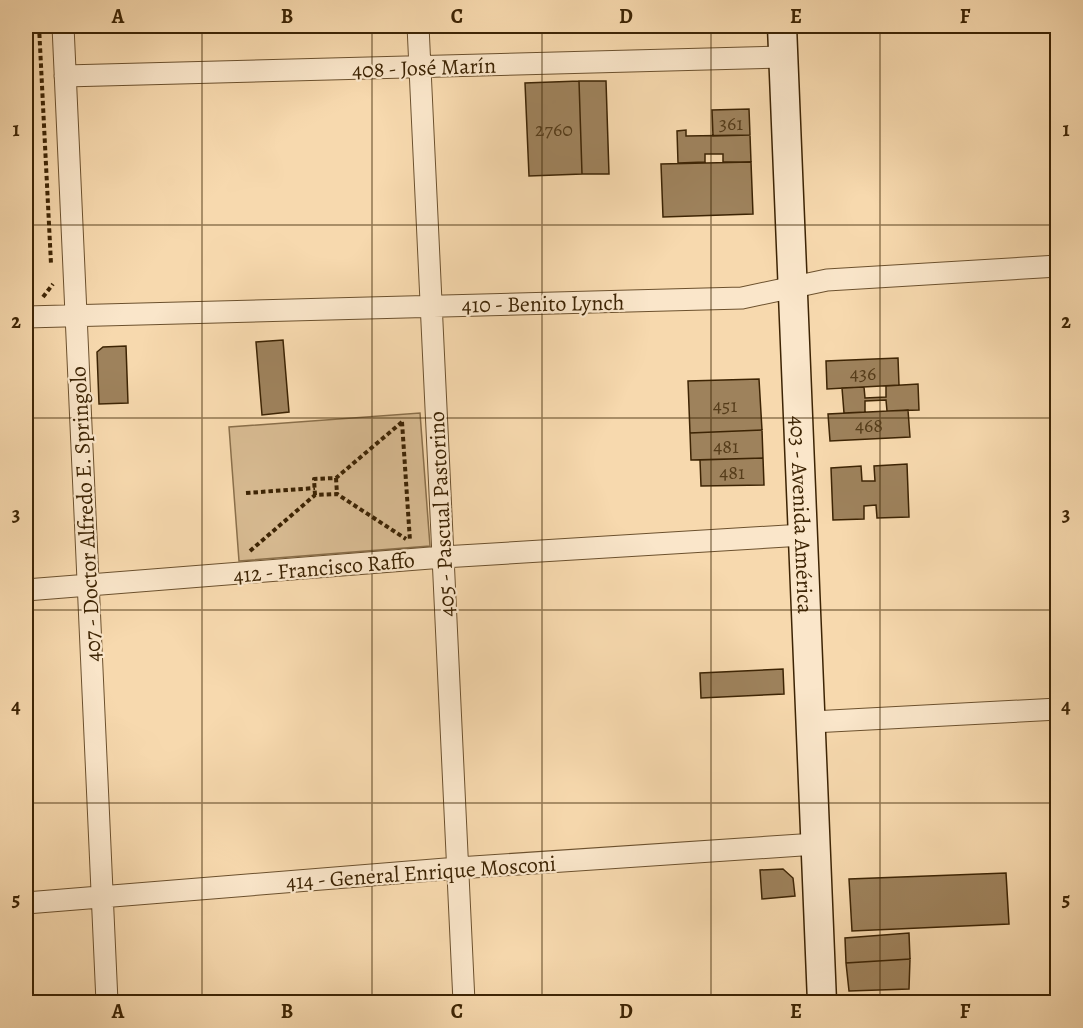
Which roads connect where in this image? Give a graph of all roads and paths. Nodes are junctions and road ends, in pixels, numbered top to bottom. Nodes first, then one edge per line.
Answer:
1 (39, 26) edge
2 (63, 26) edge
3 (418, 26) edge
4 (782, 26) edge
5 (783, 57) junction
6 (420, 67) junction
7 (65, 76) junction
8 (1058, 266) edge
9 (792, 289) junction
10 (431, 305) junction
11 (31, 310) edge
12 (76, 315) junction
13 (336, 478) junction
14 (315, 488) junction
15 (246, 493) dead end
16 (337, 494) junction
17 (315, 495) junction
18 (803, 535) junction
19 (249, 552) dead end
20 (443, 557) junction
21 (90, 585) junction
22 (26, 590) edge
23 (1058, 710) edge
24 (812, 722) junction
25 (816, 844) junction
26 (458, 868) junction
27 (102, 897) junction
28 (26, 903) edge
29 (107, 1002) edge
30 (464, 1002) edge
31 (822, 1002) edge

1 - 11 path
2 - 7 street, 407 - Doctor Alfredo E. Springolo
3 - 6 street, 405 - Pascual Pastorino
4 - 5 main road, 403 - Avenida América
5 - 6 street, 408 - José Marín
5 - 9 main road, 403 - Avenida América
6 - 7 street, 408 - José Marín
6 - 10 street, 405 - Pascual Pastorino
7 - 12 street, 407 - Doctor Alfredo E. Springolo
8 - 9 street, 410 - Benito Lynch
9 - 10 street, 410 - Benito Lynch
9 - 18 main road, 403 - Avenida América
10 - 12 street, 410 - Benito Lynch
10 - 20 street, 405 - Pascual Pastorino
11 - 12 street, 410 - Benito Lynch
12 - 21 street, 407 - Doctor Alfredo E. Springolo
13 - 14 path
13 - 16 path
13 - 16 path
14 - 15 path
14 - 17 path
16 - 17 path
17 - 19 path
18 - 20 street, 412 - Francisco Raffo
18 - 24 main road, 403 - Avenida América
20 - 21 street, 412 - Francisco Raffo
20 - 26 street, 405 - Pascual Pastorino
21 - 22 street, 412 - Francisco Raffo
21 - 27 street, 407 - Doctor Alfredo E. Springolo
23 - 24 street
24 - 25 main road, 403 - Avenida América
25 - 26 street, 414 - General Enrique Mosconi
25 - 31 main road, 403 - Avenida América
26 - 27 street, 414 - General Enrique Mosconi
26 - 30 street, 405 - Pascual Pastorino
27 - 28 street, 414 - General Enrique Mosconi
27 - 29 street, 407 - Doctor Alfredo E. Springolo

